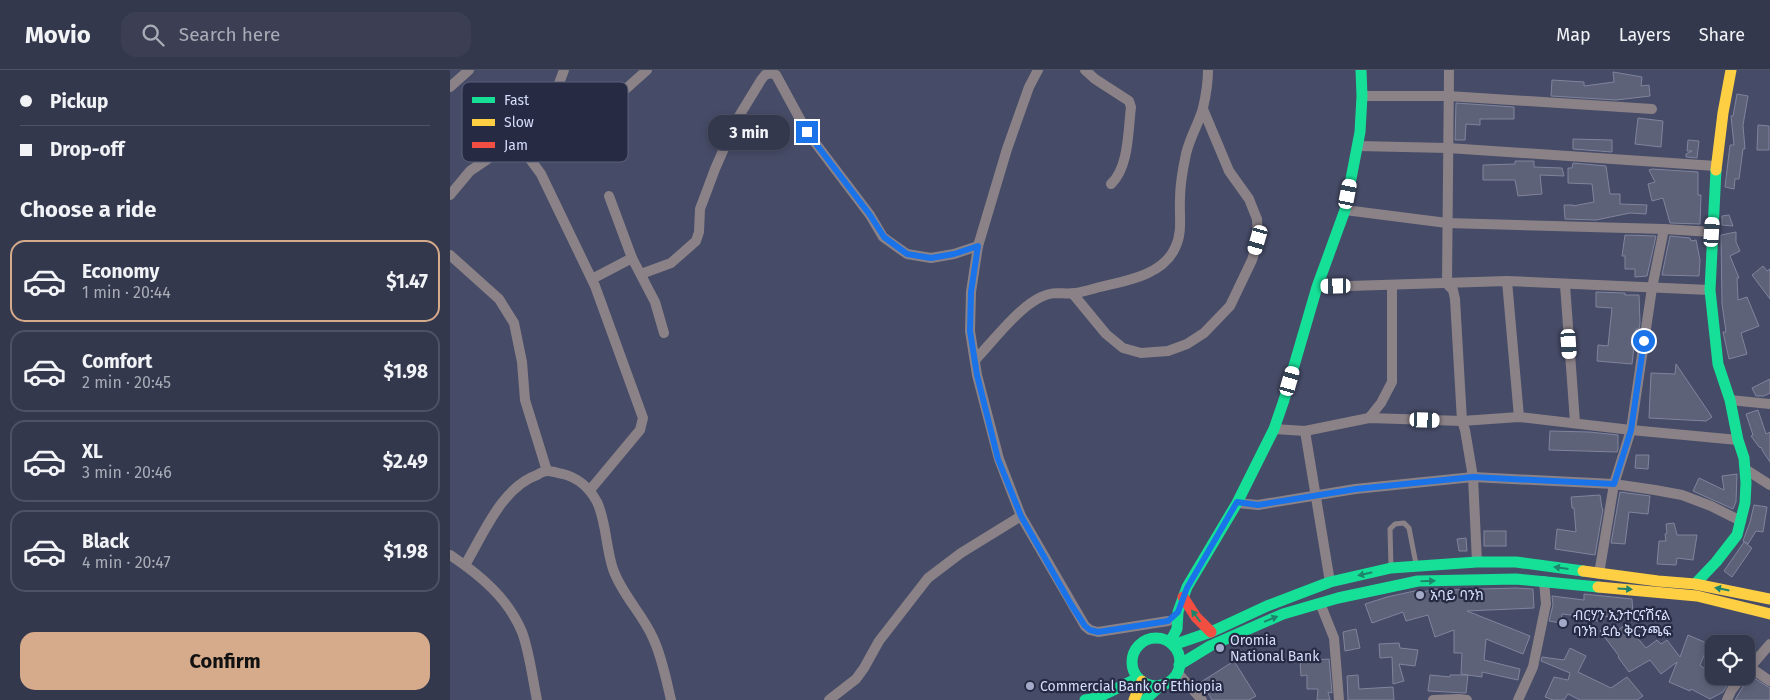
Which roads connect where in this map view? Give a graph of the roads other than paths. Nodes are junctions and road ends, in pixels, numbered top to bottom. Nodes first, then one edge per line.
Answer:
1 (469, 70) edge
2 (564, 70) edge
3 (647, 70) edge
4 (1038, 70) edge
5 (1085, 70) edge
6 (1208, 70) edge
7 (1361, 70) edge
8 (1449, 70) edge
9 (1731, 70) edge
10 (560, 82) edge
11 (450, 87) edge
12 (628, 87) edge
13 (1362, 96) junction
14 (1448, 96) junction
15 (1203, 109) junction
16 (1652, 109) dead end
17 (1358, 146) junction
18 (1448, 148) junction
19 (483, 162) edge
20 (532, 162) edge
21 (1716, 166) junction
22 (1111, 184) dead end
23 (450, 195) edge
24 (610, 196) dead end
25 (1344, 210) junction
26 (1447, 223) junction
27 (1664, 229) junction
28 (1712, 232) junction
29 (978, 246) junction
30 (450, 255) edge
31 (632, 258) junction
32 (641, 274) junction
33 (592, 279) junction
34 (1507, 281) junction
35 (1447, 284) junction
36 (1392, 285) junction
37 (1565, 285) junction
38 (1317, 287) junction
39 (1652, 288) junction
40 (1710, 290) junction
41 (1074, 294) junction
42 (664, 333) dead end
43 (976, 359) junction
44 (1730, 400) junction
45 (1770, 404) edge
46 (1519, 417) junction
47 (1369, 418) junction
48 (1462, 421) junction
49 (1575, 422) junction
50 (1274, 429) junction
51 (1631, 430) junction
52 (1305, 431) junction
53 (1738, 440) junction
54 (1745, 469) junction
55 (547, 471) junction
56 (1473, 477) junction
57 (1614, 484) junction
58 (1770, 485) edge
59 (590, 490) junction
60 (1316, 495) junction
61 (1237, 502) junction
62 (1021, 516) junction
63 (1741, 521) junction
64 (450, 555) edge
65 (1477, 562) junction
66 (466, 565) junction
67 (1417, 566) junction
68 (1391, 568) junction
69 (1599, 574) junction
70 (1544, 580) junction
71 (1330, 582) junction
72 (1695, 584) junction
73 (1183, 597) junction
74 (1770, 599) edge
75 (1320, 603) junction
76 (1178, 612) junction
77 (1770, 614) edge
78 (1168, 621) junction
79 (1212, 632) junction
80 (1157, 638) junction
81 (1171, 644) junction
82 (1770, 644) edge
83 (1132, 656) junction
84 (1755, 662) edge
85 (1178, 668) junction
86 (1755, 674) edge
87 (1140, 680) junction
88 (1770, 681) edge
89 (1161, 685) junction
90 (1735, 685) edge
91 (1097, 698) junction
92 (537, 700) edge
93 (671, 700) edge
94 (830, 700) edge
95 (1086, 700) edge
96 (1134, 700) edge
97 (1145, 700) edge
98 (1202, 700) edge
99 (1339, 700) edge
100 (1433, 700) edge
101 (1467, 700) edge
102 (1518, 700) edge
103 (1727, 700) edge

1 - 11 street
2 - 10 street
3 - 12 street
4 - 29 street
5 - 22 street
6 - 15 street
7 - 13 main road
8 - 14 street
9 - 21 main road
13 - 14 street
13 - 17 main road
14 - 16 street
14 - 18 street
15 - 41 street
15 - 41 street
17 - 18 street
17 - 25 main road
18 - 21 street
18 - 26 street
19 - 23 street
20 - 33 street
21 - 28 main road
24 - 31 street
25 - 26 street
25 - 38 main road
26 - 27 street
26 - 35 street
27 - 28 street
27 - 39 street
28 - 40 main road
29 - 32 street
29 - 43 street
30 - 55 street
31 - 32 street
31 - 33 street
32 - 42 street
33 - 59 street
34 - 35 street
34 - 37 street
34 - 46 street
35 - 36 street
35 - 48 street
36 - 38 street
36 - 47 street
37 - 39 street
37 - 49 street
38 - 50 main road
39 - 40 street
39 - 51 street
40 - 44 main road
41 - 43 street
43 - 62 street
44 - 45 street
44 - 53 main road
46 - 48 street
46 - 49 street
47 - 48 street
47 - 52 street
48 - 56 street
49 - 51 street
50 - 52 street
50 - 61 main road
51 - 53 street
51 - 57 street
52 - 60 street
53 - 54 main road
54 - 58 street
54 - 63 main road
55 - 59 street
55 - 66 street
56 - 57 street
56 - 60 street
56 - 65 street
57 - 63 street
57 - 69 street
59 - 93 street
60 - 61 street
60 - 71 street
61 - 73 main road
62 - 78 street
62 - 94 street
63 - 72 main road
64 - 66 street
65 - 67 main road
69 -> 65 main road
66 - 92 street
67 - 68 main road
67 - 68 lane
68 -> 71 main road
69 - 72 main road
75 -> 70 main road
70 -> 77 main road
70 - 102 street
71 - 79 main road
74 -> 72 main road
73 - 76 main road
79 -> 73 main road
85 -> 75 main road
75 - 99 street
76 - 78 main road
76 - 81 main road
78 - 80 main road
79 - 81 main road
80 - 81 main road
80 - 83 main road
81 - 85 main road
82 - 84 street
83 - 87 main road
83 - 91 main road
85 - 89 main road
85 - 98 street
86 - 88 street
87 - 89 main road
87 - 91 main road
87 - 96 main road
89 - 97 main road
90 - 103 street
91 - 95 main road
100 - 101 street

